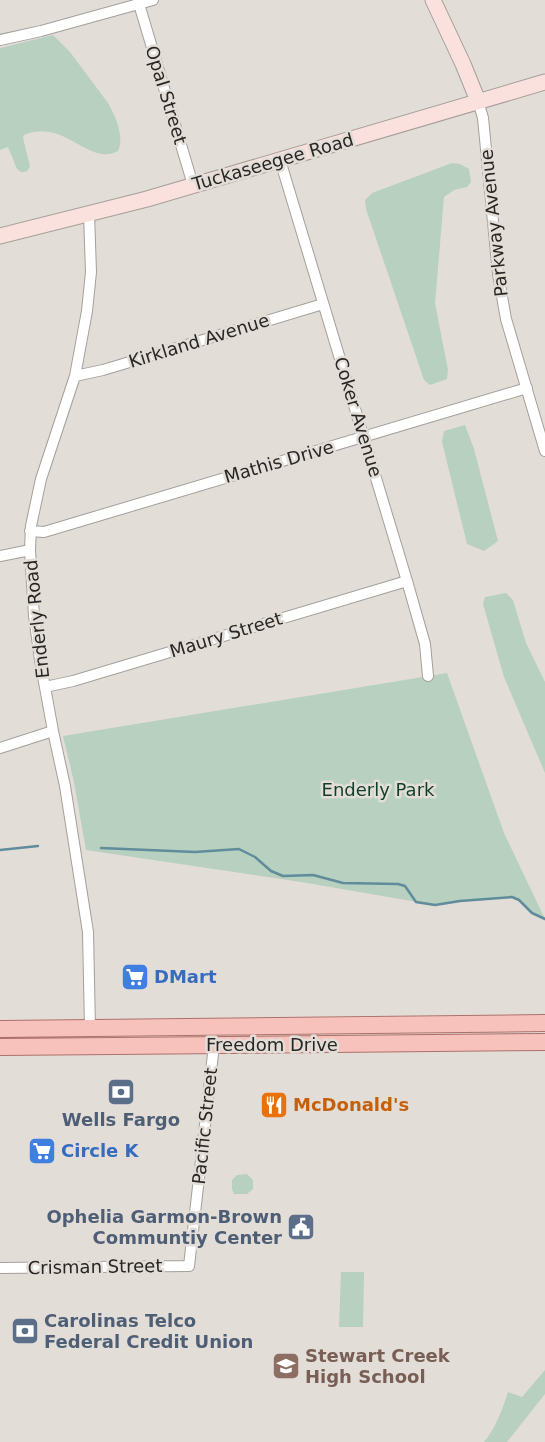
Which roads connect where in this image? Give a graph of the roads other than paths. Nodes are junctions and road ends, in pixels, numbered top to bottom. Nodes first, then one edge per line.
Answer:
1 (153, 0) edge
2 (433, 0) edge
3 (139, 4) junction
4 (0, 40) edge
5 (545, 82) edge
6 (478, 101) junction
7 (280, 160) junction
8 (193, 186) junction
9 (89, 214) junction
10 (0, 236) edge
11 (323, 304) junction
12 (75, 376) junction
13 (527, 388) junction
14 (364, 437) junction
15 (545, 451) edge
16 (30, 532) junction
17 (30, 550) junction
18 (0, 556) edge
19 (407, 581) junction
20 (428, 676) dead end
21 (45, 687) junction
22 (53, 730) junction
23 (0, 748) edge
24 (545, 1023) edge
25 (314, 1026) junction
26 (90, 1028) junction
27 (0, 1029) edge
28 (545, 1033) edge
29 (545, 1042) edge
30 (493, 1043) junction
31 (214, 1045) junction
32 (0, 1047) edge
33 (189, 1266) joint
34 (0, 1268) edge

1 - 3 street
2 - 6 main road, Parkway Avenue
3 - 4 street
3 - 8 street, Opal Street
5 - 6 main road, Tuckaseegee Road
6 - 7 main road, Tuckaseegee Road
6 - 13 street, Parkway Avenue
7 - 8 main road, Tuckaseegee Road
7 - 11 street, Coker Avenue
8 - 9 main road, Tuckaseegee Road
9 - 10 main road, Tuckaseegee Road
9 - 12 street, Enderly Road
11 - 12 street, Kirkland Avenue
11 - 14 street, Coker Avenue
12 - 16 street, Enderly Road
13 - 14 street, Mathis Drive
13 - 15 street, Parkway Avenue
14 - 16 street, Mathis Drive
14 - 19 street, Coker Avenue
16 - 17 street, Enderly Road
17 - 18 street
17 - 21 street, Enderly Road
19 - 20 street, Coker Avenue
19 - 21 street, Maury Street
21 - 22 street, Enderly Road
22 - 23 street
22 - 26 street, Enderly Road
24 - 25 main road, Freedom Drive
25 - 26 main road, Freedom Drive
25 - 31 main road
26 - 27 main road, Freedom Drive
28 - 30 main road
29 - 30 main road, Freedom Drive
30 - 31 main road, Freedom Drive
31 - 32 main road, Freedom Drive
31 - 33 street, Pacific Street
33 - 34 street, Crisman Street

